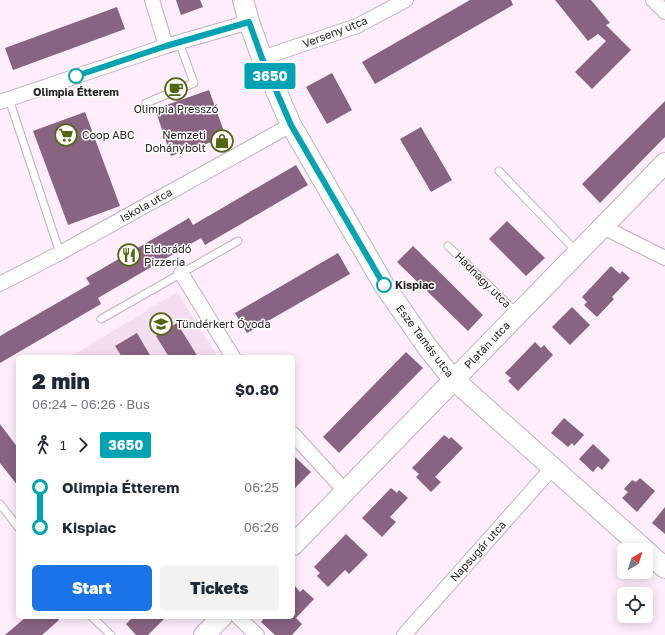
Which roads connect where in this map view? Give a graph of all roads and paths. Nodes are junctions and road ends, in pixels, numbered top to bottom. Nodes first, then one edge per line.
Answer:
1 (152, 0) edge
2 (243, 0) edge
3 (406, 0) edge
4 (653, 0) edge
5 (665, 12) edge
6 (249, 22) junction
7 (173, 44) junction
8 (262, 58) junction
9 (4, 101) edge
10 (146, 103) dead end
11 (291, 125) junction
12 (665, 163) edge
13 (499, 170) dead end
14 (603, 226) junction
15 (238, 241) dead end
16 (448, 246) dead end
17 (578, 252) junction
18 (60, 253) junction
19 (665, 258) edge
20 (181, 273) junction
21 (0, 284) edge
22 (517, 314) junction
23 (101, 319) dead end
24 (232, 355) edge
25 (453, 379) junction
26 (295, 436) edge
27 (553, 468) junction
28 (345, 491) junction
29 (0, 504) edge
30 (16, 524) edge
31 (295, 542) edge
32 (636, 543) edge
33 (653, 558) edge
34 (665, 568) edge
35 (94, 619) edge
36 (220, 619) edge
37 (240, 619) edge
38 (111, 635) edge
39 (204, 635) edge
40 (257, 635) edge
41 (404, 635) edge

1 - 7 street
2 - 6 street, Esze Tamás utca
3 - 8 street, Verseny utca
4 - 5 street
6 - 7 street
6 - 8 street, Esze Tamás utca
7 - 9 street
7 - 10 lane
8 - 11 street, Esze Tamás utca
9 - 18 lane
11 - 18 street, Iskola utca
11 - 25 street, Esze Tamás utca
12 - 14 street, Platán utca
13 - 17 lane
14 - 17 street, Platán utca
14 - 19 street
15 - 20 lane
16 - 22 lane, Hadnagy utca
17 - 22 street, Platán utca
18 - 21 street, Iskola utca
20 - 23 lane
20 - 24 street
22 - 25 street, Platán utca
25 - 27 street, Esze Tamás utca
25 - 28 street, Platán utca
26 - 28 street
27 - 32 street, Esze Tamás utca
27 - 41 street, Napsugár utca
28 - 31 street, Platán utca
29 - 30 lane
33 - 34 street, Esze Tamás utca
35 - 38 lane
36 - 39 street
37 - 40 street

